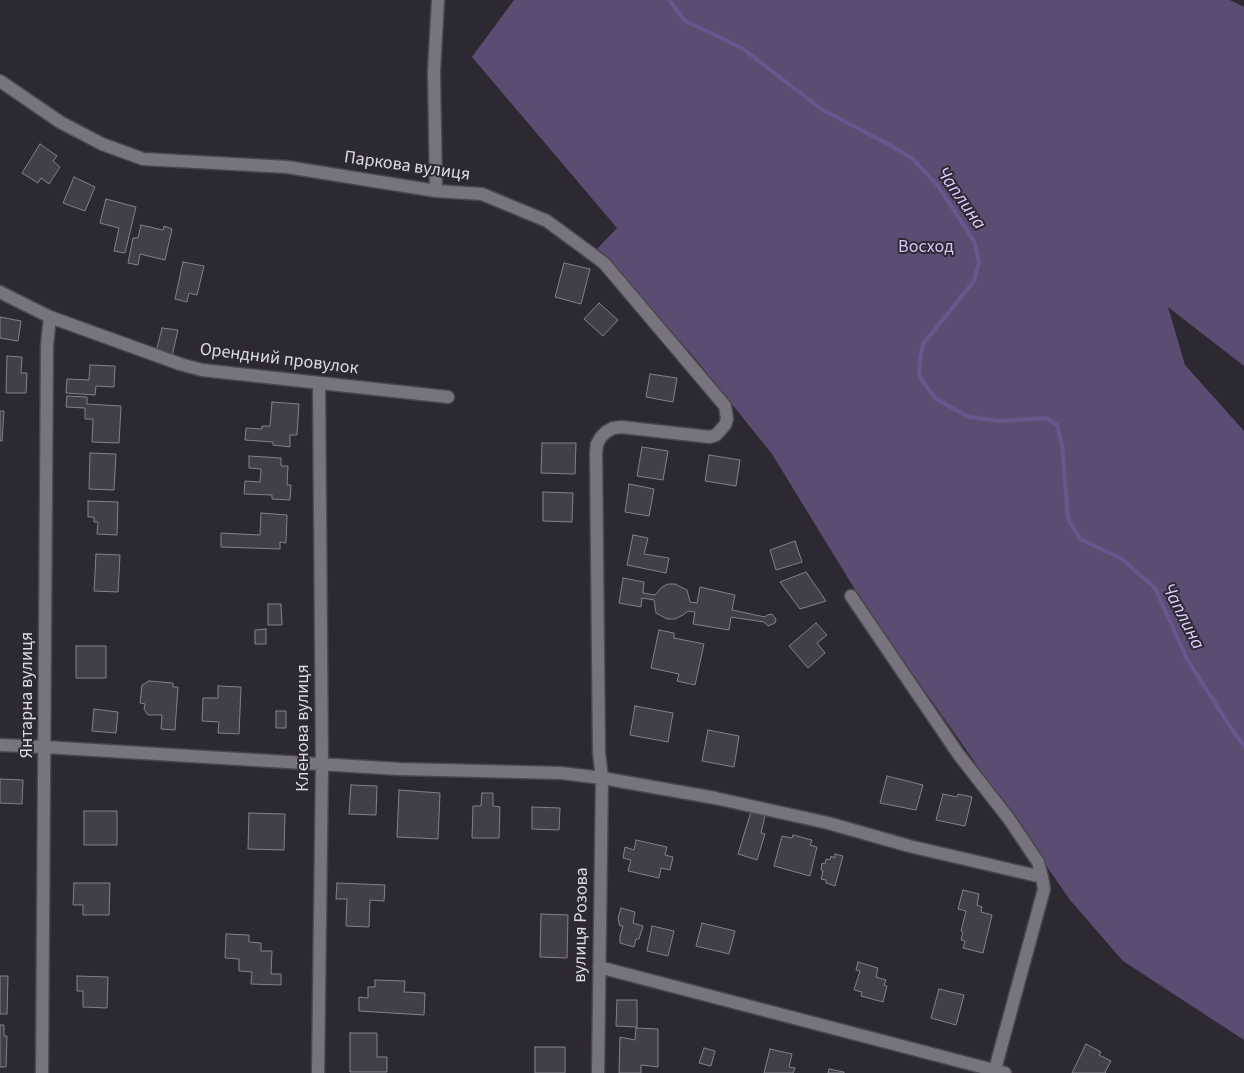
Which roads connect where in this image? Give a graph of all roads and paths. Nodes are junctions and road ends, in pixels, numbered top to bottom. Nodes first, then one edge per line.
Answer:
1 (438, 0) edge
2 (0, 81) edge
3 (436, 191) junction
4 (0, 292) edge
5 (50, 317) junction
6 (319, 383) junction
7 (448, 398) dead end
8 (725, 425) joint
9 (851, 596) dead end
10 (0, 746) edge
11 (45, 746) junction
12 (322, 765) junction
13 (602, 778) junction
14 (1042, 877) junction
15 (600, 967) junction
16 (998, 1072) edge
17 (42, 1073) edge
18 (318, 1073) edge
19 (598, 1073) edge

1 - 3 street
2 - 3 street, Паркова вулиця
3 - 8 street, Паркова вулиця
4 - 5 street, Орендний провулок
5 - 6 street, Орендний провулок
5 - 11 street, Янтарна вулиця
6 - 7 street, Орендний провулок
6 - 12 street, Кленова вулиця
8 - 13 street, вулиця Розова
9 - 14 street
10 - 11 street
11 - 12 street
11 - 17 street, Янтарна вулиця
12 - 13 street
12 - 18 street, Кленова вулиця
13 - 14 street
13 - 15 street, вулиця Розова
14 - 16 street
15 - 16 street
15 - 19 street, вулиця Розова

